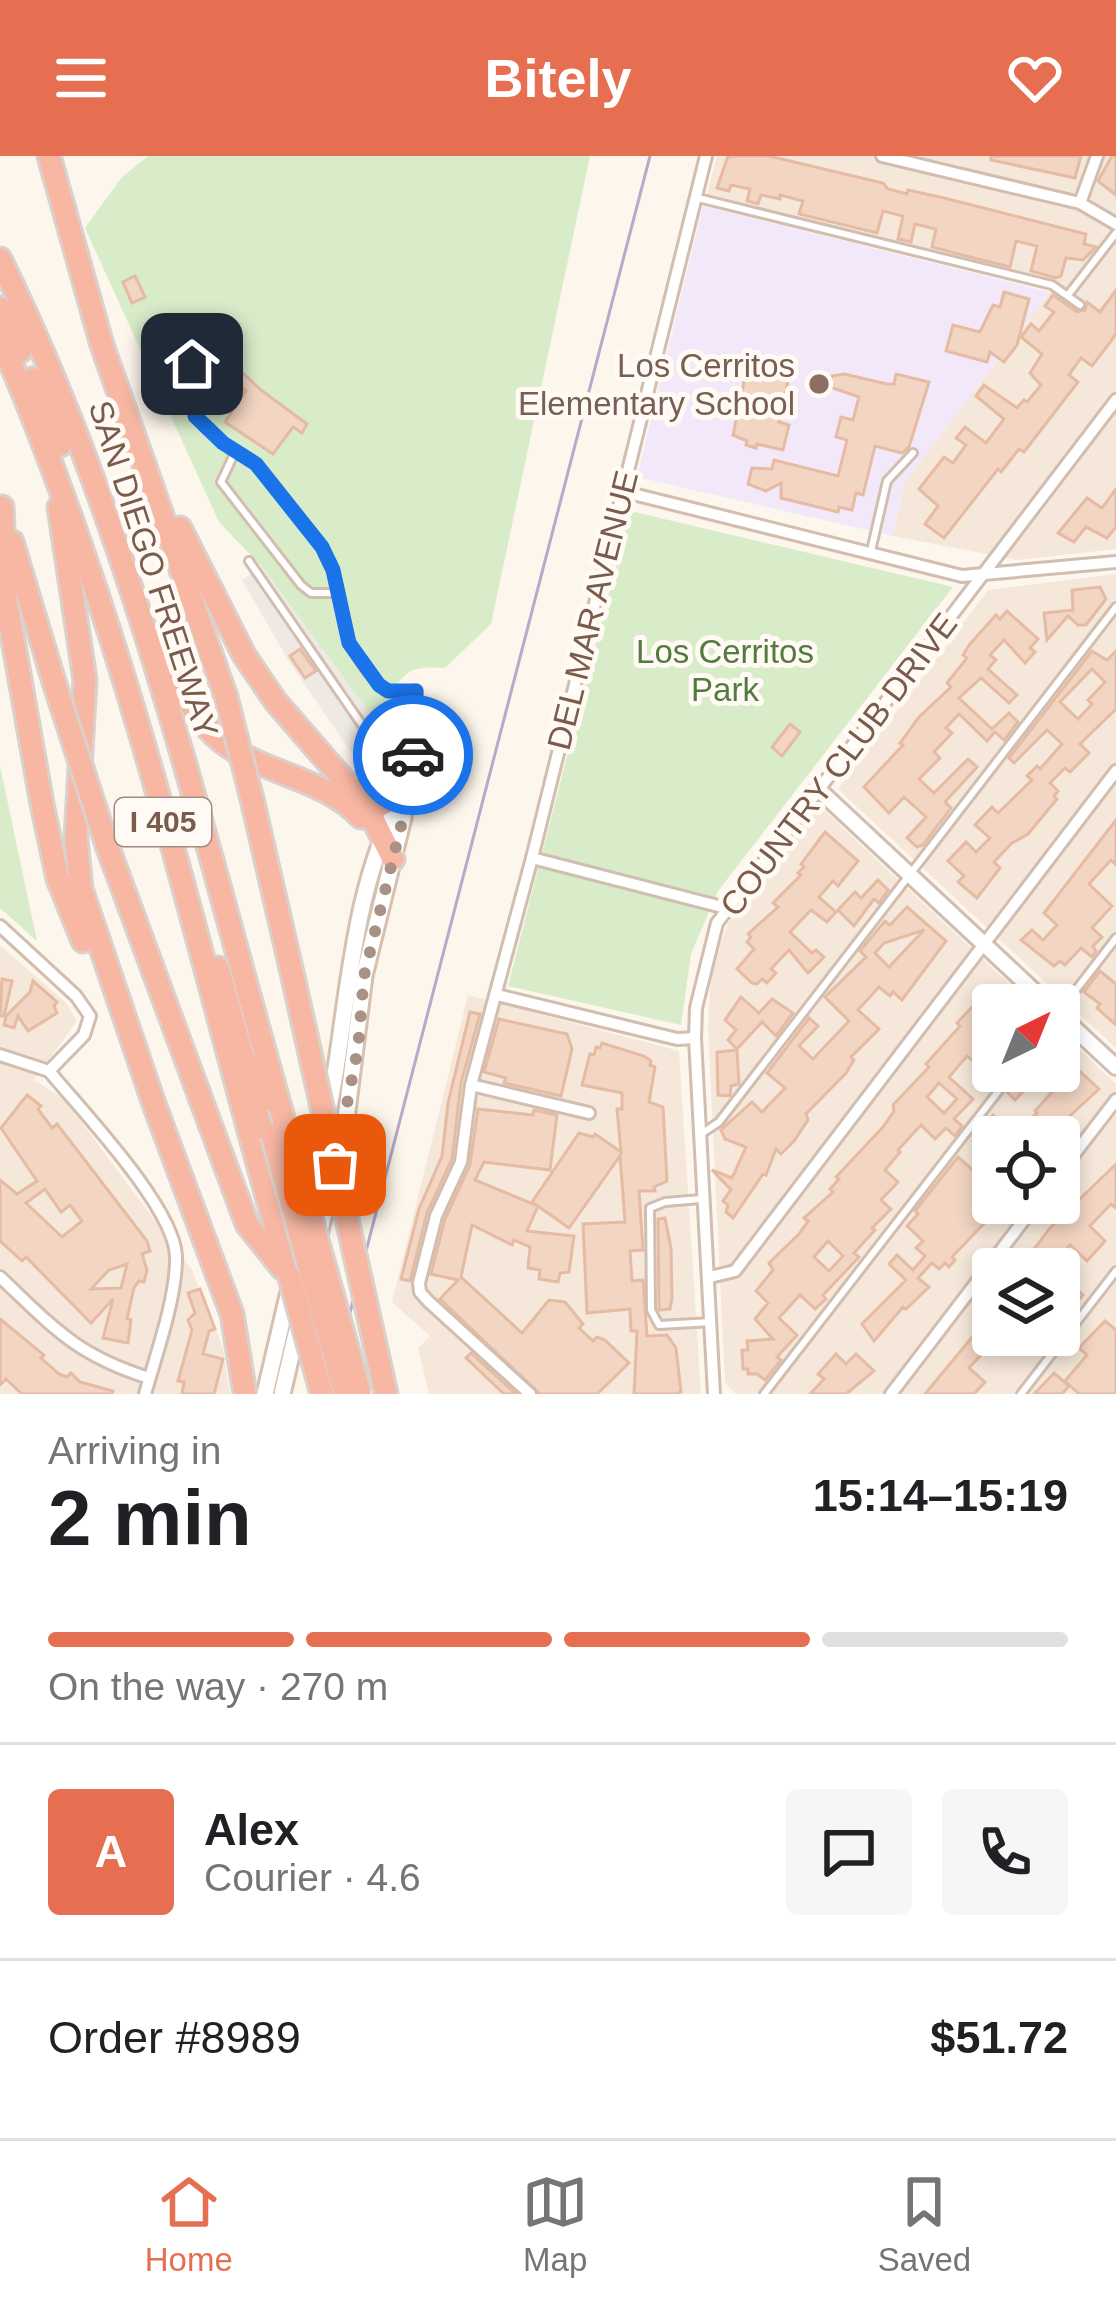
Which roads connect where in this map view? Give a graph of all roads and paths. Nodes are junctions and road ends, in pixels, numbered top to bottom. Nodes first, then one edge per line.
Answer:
1 (49, 156) edge
2 (706, 156) edge
3 (882, 156) edge
4 (1097, 156) edge
5 (695, 197) junction
6 (1080, 203) junction
7 (1116, 229) edge
8 (3, 274) edge
9 (1068, 295) junction
10 (1080, 304) dead end
11 (0, 308) edge
12 (0, 338) edge
13 (1116, 400) edge
14 (195, 416) junction
15 (236, 450) junction
16 (913, 453) dead end
17 (53, 465) junction
18 (153, 488) junction
19 (621, 491) junction
20 (1, 504) edge
21 (870, 553) junction
22 (249, 561) dead end
23 (1116, 562) edge
24 (982, 575) junction
25 (134, 590) junction
26 (337, 593) junction
27 (1116, 607) edge
28 (416, 691) joint
29 (1116, 771) edge
30 (406, 783) junction
31 (818, 789) junction
32 (360, 808) junction
33 (388, 849) junction
34 (532, 858) junction
35 (909, 874) junction
36 (726, 908) junction
37 (0, 926) edge
38 (1116, 938) edge
39 (984, 944) junction
40 (1027, 984) edge
41 (1080, 985) edge
42 (497, 995) junction
43 (1080, 1033) edge
44 (695, 1038) junction
45 (0, 1055) edge
46 (1116, 1066) edge
47 (49, 1071) junction
48 (472, 1085) junction
49 (998, 1092) edge
50 (1116, 1100) edge
51 (154, 1104) junction
52 (589, 1113) dead end
53 (701, 1134) junction
54 (270, 1146) junction
55 (1080, 1147) edge
56 (705, 1199) junction
57 (1021, 1224) edge
58 (1116, 1271) edge
59 (0, 1277) edge
60 (710, 1277) junction
61 (290, 1278) junction
62 (712, 1322) junction
63 (149, 1378) junction
64 (145, 1394) edge
65 (245, 1394) edge
66 (265, 1394) edge
67 (282, 1394) edge
68 (322, 1394) edge
69 (335, 1394) edge
70 (345, 1394) edge
71 (360, 1394) edge
72 (386, 1394) edge
73 (530, 1394) edge
74 (714, 1394) edge
75 (764, 1394) edge
76 (891, 1394) edge
77 (1022, 1394) edge

1 - 18 highway
2 - 5 street, DEL MAR AVENUE
3 - 6 street
4 - 6 street
5 - 9 lane
5 - 19 street, DEL MAR AVENUE
6 - 7 street
7 - 9 lane
8 - 25 highway, SAN DIEGO FREEWAY / I 405
8 - 54 highway
9 - 10 lane
11 - 54 highway
12 - 17 highway, SAN DIEGO FREEWAY / I 405
13 - 24 street, COUNTRY CLUB DRIVE
14 - 14 lane
14 - 15 lane
15 - 26 lane
15 - 26 lane
16 - 21 lane
17 - 51 highway
17 - 61 highway, SAN DIEGO FREEWAY / I 405
18 - 32 highway
18 - 72 highway, bridge
19 - 21 street
19 - 34 street, DEL MAR AVENUE
20 - 51 highway
20 - 61 highway, bridge
21 - 24 street
22 - 30 lane
23 - 24 street
24 - 31 street, COUNTRY CLUB DRIVE
25 - 32 highway
25 - 71 highway, SAN DIEGO FREEWAY / I 405, bridge
26 - 28 lane
27 - 35 lane
28 - 30 street
29 - 39 street
30 - 32 highway
30 - 33 main road
31 - 35 street
31 - 36 street, COUNTRY CLUB DRIVE
32 - 33 highway
33 - 66 main road
33 - 67 main road
34 - 36 street
34 - 42 street, DEL MAR AVENUE
35 - 39 street
35 - 53 lane
36 - 44 street, COUNTRY CLUB DRIVE
37 - 47 street
38 - 41 lane
39 - 40 street
39 - 60 street
42 - 44 street
42 - 48 street
43 - 46 street
44 - 53 street, COUNTRY CLUB DRIVE
45 - 47 street
47 - 63 street
48 - 52 street
48 - 73 street
49 - 75 lane
50 - 55 street
51 - 65 highway
53 - 56 street, COUNTRY CLUB DRIVE
54 - 69 highway
54 - 70 highway, bridge
56 - 60 street, COUNTRY CLUB DRIVE
56 - 62 lane
57 - 76 street
58 - 77 lane
59 - 63 street
60 - 62 street, COUNTRY CLUB DRIVE
61 - 68 highway, SAN DIEGO FREEWAY / I 405, bridge
62 - 74 street, COUNTRY CLUB DRIVE
63 - 64 street

